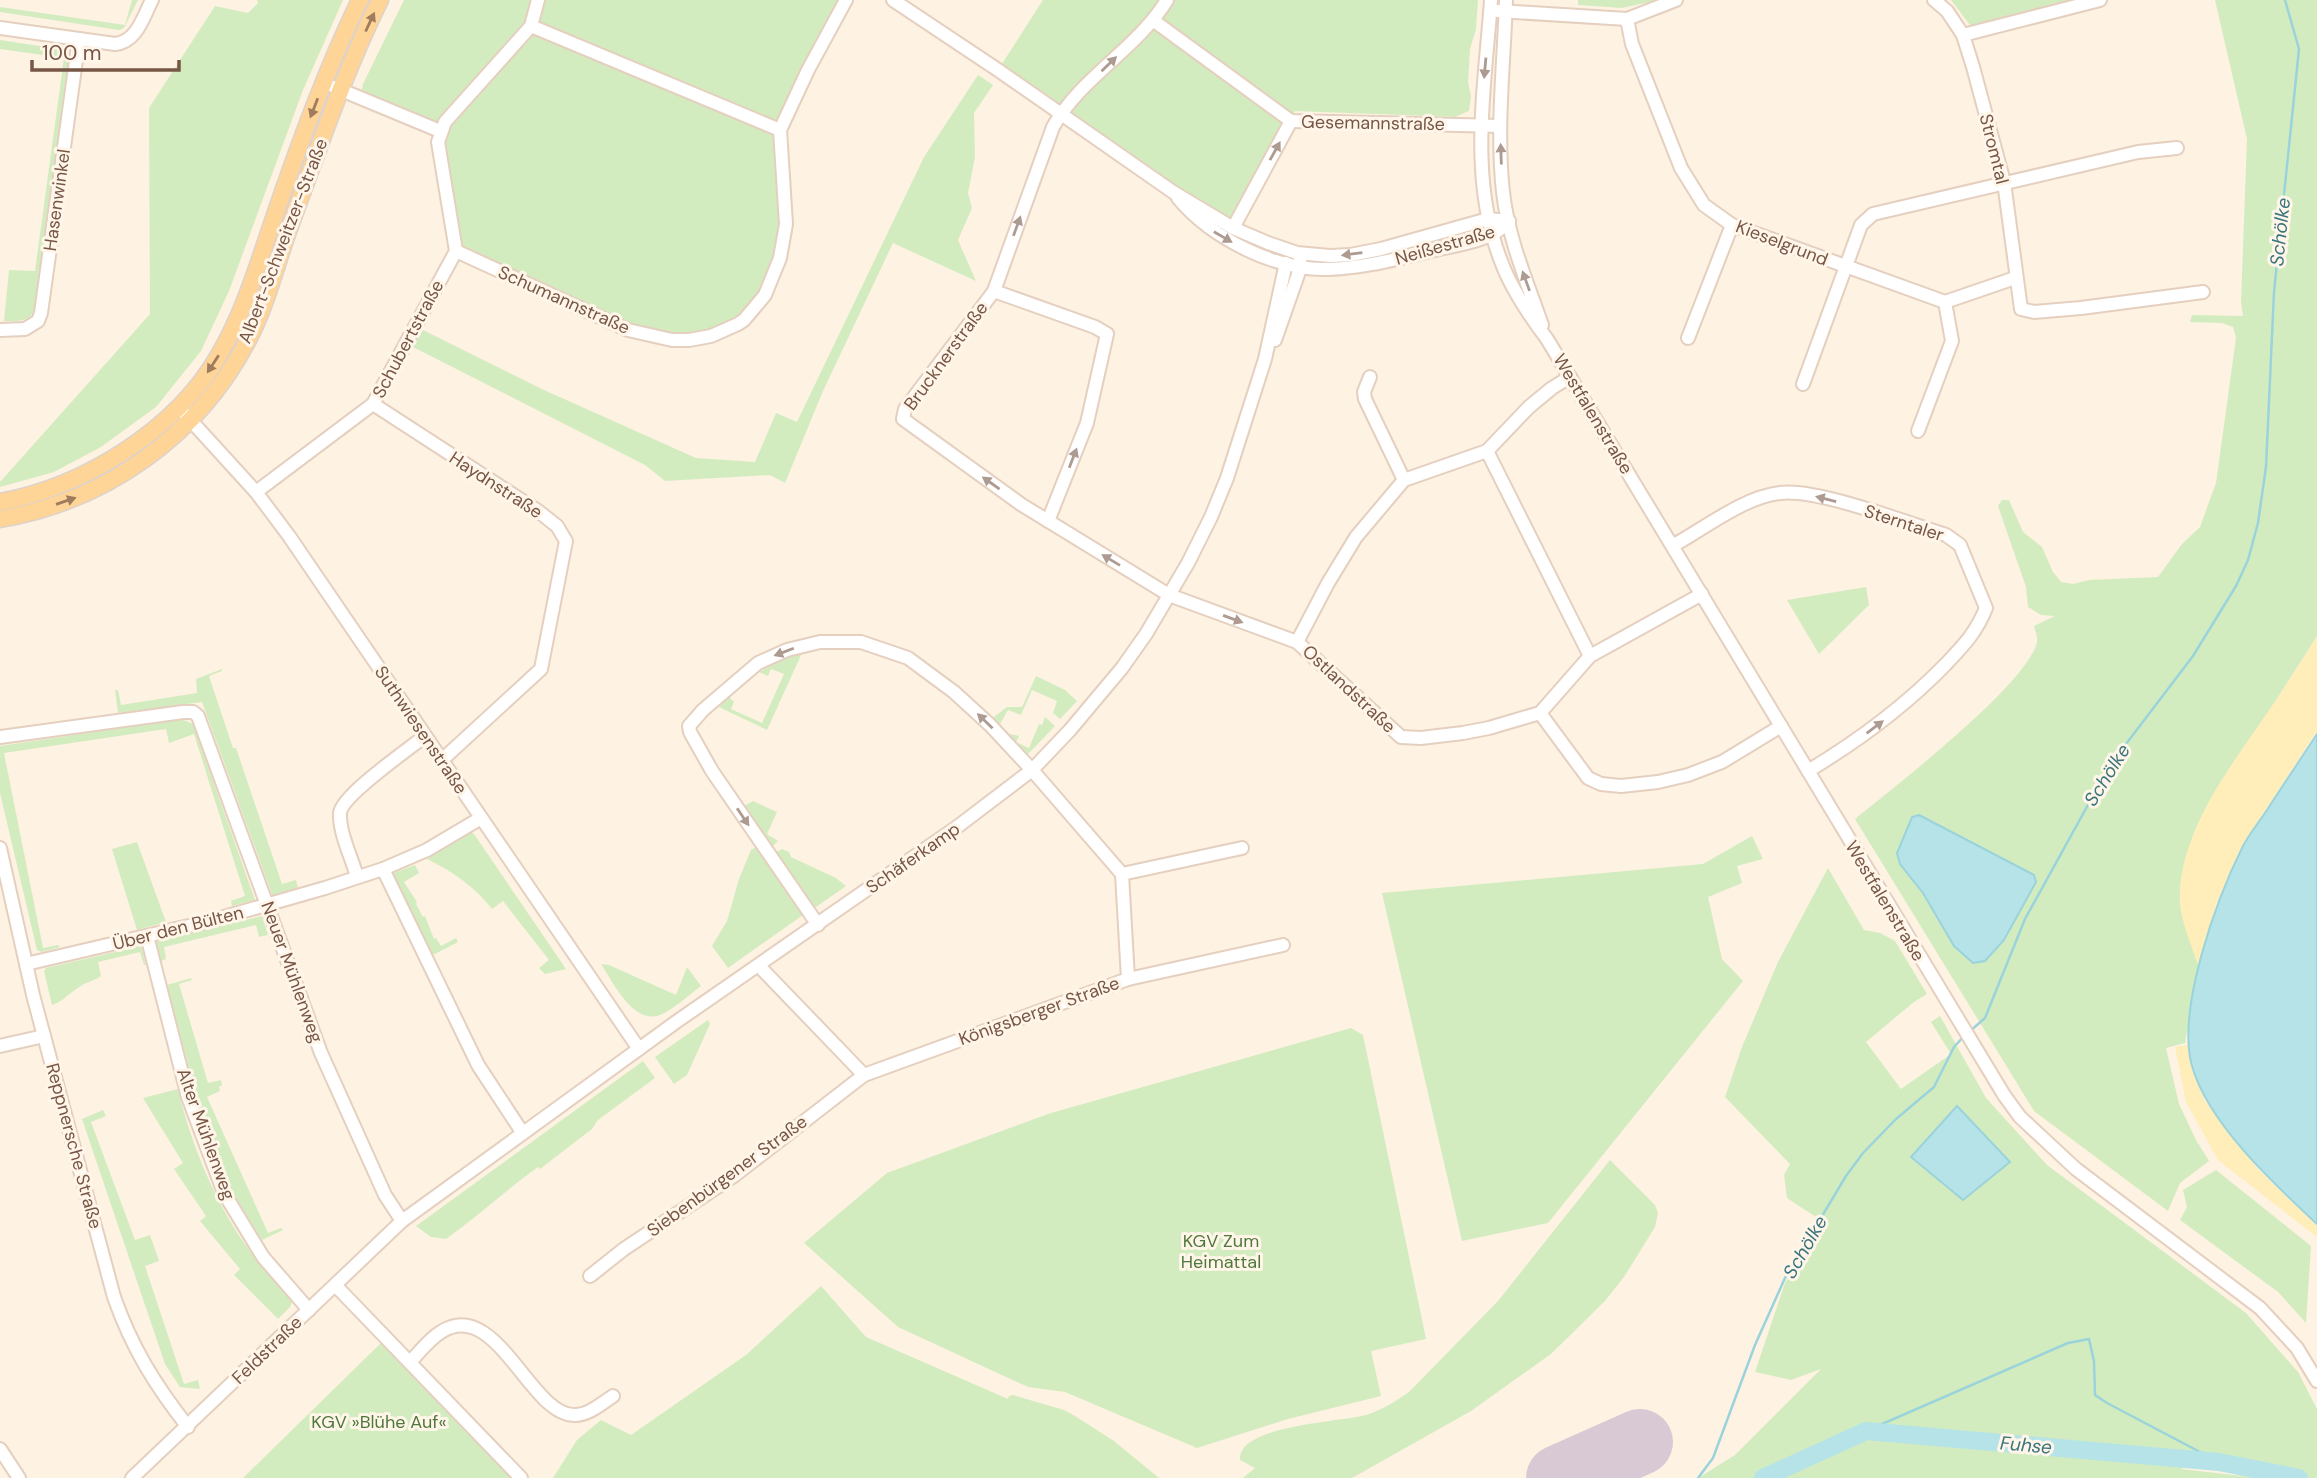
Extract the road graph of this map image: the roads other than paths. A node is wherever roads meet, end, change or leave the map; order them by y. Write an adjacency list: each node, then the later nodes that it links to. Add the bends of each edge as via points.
1 (152, 0): 18 (street, via 130,40 115,44)
2 (360, 0): 19 (main road, Albert-Schweitzer-Straße)
3 (380, 0): 20 (main road, Albert-Schweitzer-Straße, one-way to 3)
4 (538, 0): 15 (street)
5 (846, 0): 25 (street, Schumannstraße)
6 (1167, 0): 14 (street, Brucknerstraße)
7 (1676, 0): 13 (street)
8 (1934, 0): 17 (street, Stromtal)
9 (2100, 0): 17 (street)
10 (895, 1): 21 (street, Neißestraße)
11 (1490, 5): 12 (street); 23 (street, Westfalenstraße, one-way to 23)
12 (1506, 6): 13 (street); 24 (street, Westfalenstraße)
13 (1627, 19): 32 (street, Kieselgrund, via 1632,44 1681,169 1703,205)
14 (1154, 21): 21 (street, Brucknerstraße, one-way to 14); 22 (street, Gesemannstraße)
15 (531, 26): 25 (street); 26 (street)
16 (0, 28): 18 (street)
17 (1963, 36): 28 (street, Stromtal)
18 (79, 39): 44 (street, Hasenwinkel, via 41,313 38,321 25,328)
19 (324, 83): 20 (street); 52 (main road, Albert-Schweitzer-Straße, one-way to 52, via 234,329 202,381)
20 (340, 90): 26 (street); 53 (main road, Albert-Schweitzer-Straße, via 249,338)
21 (1060, 114): 29 (street, Neißestraße); 41 (street, Brucknerstraße, one-way to 21)
22 (1291, 121): 23 (street, Gesemannstraße); 33 (street, one-way to 22)
23 (1481, 125): 24 (street, Gesemannstraße); 30 (street, Westfalenstraße)
24 (1500, 126): 31 (street, Westfalenstraße, one-way to 24)
25 (780, 130): 35 (street, Schumannstraße, via 786,224 780,258 765,295 744,320 717,334 672,340 628,330)
26 (440, 131): 35 (street, via 441,165)
27 (2178, 148): 28 (street, via 2138,152)
28 (2004, 182): 39 (street, via 1873,214 1861,225); 40 (street, Stromtal)
29 (1173, 192): 33 (street, Neißestraße); 37 (street, Neißestraße, one-way to 37, via 1201,223 1225,239)
30 (1488, 219): 31 (street, Neißestraße); 34 (street, Westfalenstraße); 36 (street, Neißestraße, one-way to 36, via 1381,249 1330,256)
31 (1509, 221): 34 (street, Neißestraße); 46 (street, Westfalenstraße, one-way to 31)
32 (1732, 225): 39 (street, Kieselgrund); 45 (street)
33 (1234, 226): 36 (street, Neißestraße)
34 (1493, 235): 38 (street, Neißestraße, via 1363,266); 46 (street, Westfalenstraße, via 1525,310)
35 (456, 251): 51 (street, Schubertstraße)
36 (1297, 253): 37 (street); 38 (street)
37 (1286, 263): 38 (street, Neißestraße); 47 (street, Schäferkamp)
38 (1301, 266): 47 (street, Schäferkamp)
39 (1844, 267): 43 (street, Kieselgrund); 50 (street)
40 (2015, 278): 42 (street, Stromtal, via 2021,309 2034,312); 43 (street)
41 (994, 291): 60 (street, one-way to 41, via 1087,423 1107,334); 60 (street, Brucknerstraße, one-way to 41, via 903,419 905,409)
42 (2203, 292)
43 (1945, 302): 54 (street, via 1952,341)
44 (0, 330)
45 (1688, 338)
46 (1547, 339): 49 (street, Westfalenstraße)
47 (1265, 359): 63 (street, Schäferkamp, via 1227,478)
48 (1370, 377): 56 (street, via 1365,399)
49 (1570, 377): 55 (street, via 1529,407); 61 (street, Westfalenstraße)
50 (1803, 384)
51 (373, 404): 57 (street, Schubertstraße); 70 (street, Haydnstraße, via 538,511 557,526 566,541 541,669)
52 (178, 407): 53 (street); 58 (main road, Albert-Schweitzer-Straße, via 104,464 50,489)
53 (191, 420): 57 (street, Suthwiesenstraße); 59 (main road, Albert-Schweitzer-Straße, one-way to 53, via 40,510 111,481)
54 (1918, 431)
55 (1487, 451): 56 (street); 65 (street)
56 (1404, 480): 64 (street, via 1356,537)
57 (256, 492): 68 (street, Suthwiesenstraße)
58 (0, 502)
59 (0, 519)
60 (1048, 521): 63 (street, Brucknerstraße, one-way to 60)
61 (1674, 545): 62 (street, Westfalenstraße); 72 (street, Sterntaler, one-way to 61, via 1872,730 1916,694 1976,631 1986,608 1960,545 1946,535 1801,493 1779,493 1749,503)
62 (1702, 594): 65 (street); 67 (street, Westfalenstraße)
63 (1169, 596): 64 (street, Ostlandstraße, one-way to 64); 71 (street, Schäferkamp, via 1122,668)
64 (1297, 642): 66 (street, Ostlandstraße, via 1401,737 1489,728)
65 (1590, 656): 66 (street)
66 (1540, 713): 67 (street, via 1588,778 1601,785 1658,782 1688,775 1722,762)
67 (1781, 726): 72 (street, Westfalenstraße)
68 (425, 736): 70 (street, Suthwiesenstraße); 78 (street, via 359,788 340,811)
69 (0, 737): 79 (street, Neuer Mühlenweg, via 193,712)
70 (442, 760): 73 (street, Suthwiesenstraße)
71 (1032, 770): 77 (street); 80 (street, Schäferkamp); 80 (street, one-way to 80, via 954,692 908,658 861,642 820,642 758,663 703,710 690,732)
72 (1808, 771): 96 (street, Westfalenstraße, via 2020,1117 2085,1176 2260,1308 2297,1348)
73 (481, 818): 76 (street, Über den Bülten); 88 (street, Suthwiesenstraße)
74 (0, 848): 83 (street, Reppnersche Straße)
75 (1242, 848): 77 (street)
76 (383, 869): 78 (street, Über den Bülten); 90 (street, via 478,1065)
77 (1122, 874): 85 (street, Königsberger Straße)
78 (358, 877): 79 (street, Über den Bülten)
79 (267, 906): 81 (street, Über den Bülten); 91 (street, Neuer Mühlenweg, via 321,1053 385,1195)
80 (818, 925): 84 (street, Schäferkamp)
81 (147, 936): 83 (street, Über den Bülten); 94 (street, Alter Mühlenweg, via 188,1097 224,1193 263,1256)
82 (1283, 945): 85 (street)
83 (26, 964): 86 (street, Reppnersche Straße)
84 (759, 966): 88 (street, Schäferkamp); 89 (street)
85 (1128, 979): 89 (street, Königsberger Straße)
86 (44, 1036): 87 (street); 98 (street, Reppnersche Straße, via 114,1297 127,1332 158,1388)
87 (0, 1046)
88 (639, 1049): 90 (street, Schäferkamp)
89 (864, 1075): 92 (street, Siebenbürgener Straße, via 735,1175)
90 (522, 1132): 91 (street, Schäferkamp)
91 (402, 1221): 93 (street, Feldstraße)
92 (590, 1276)
93 (335, 1285): 94 (street, Feldstraße); 95 (street)
94 (309, 1310): 98 (street, Feldstraße)
95 (410, 1362): 97 (street, via 441,1332 460,1325 494,1340 557,1411 575,1415 593,1410); 102 (street)
96 (2317, 1381)
97 (613, 1396)
98 (188, 1427): 101 (street, Feldstraße)
99 (0, 1449): 100 (street)
100 (19, 1478)
101 (132, 1478)
102 (521, 1478)

